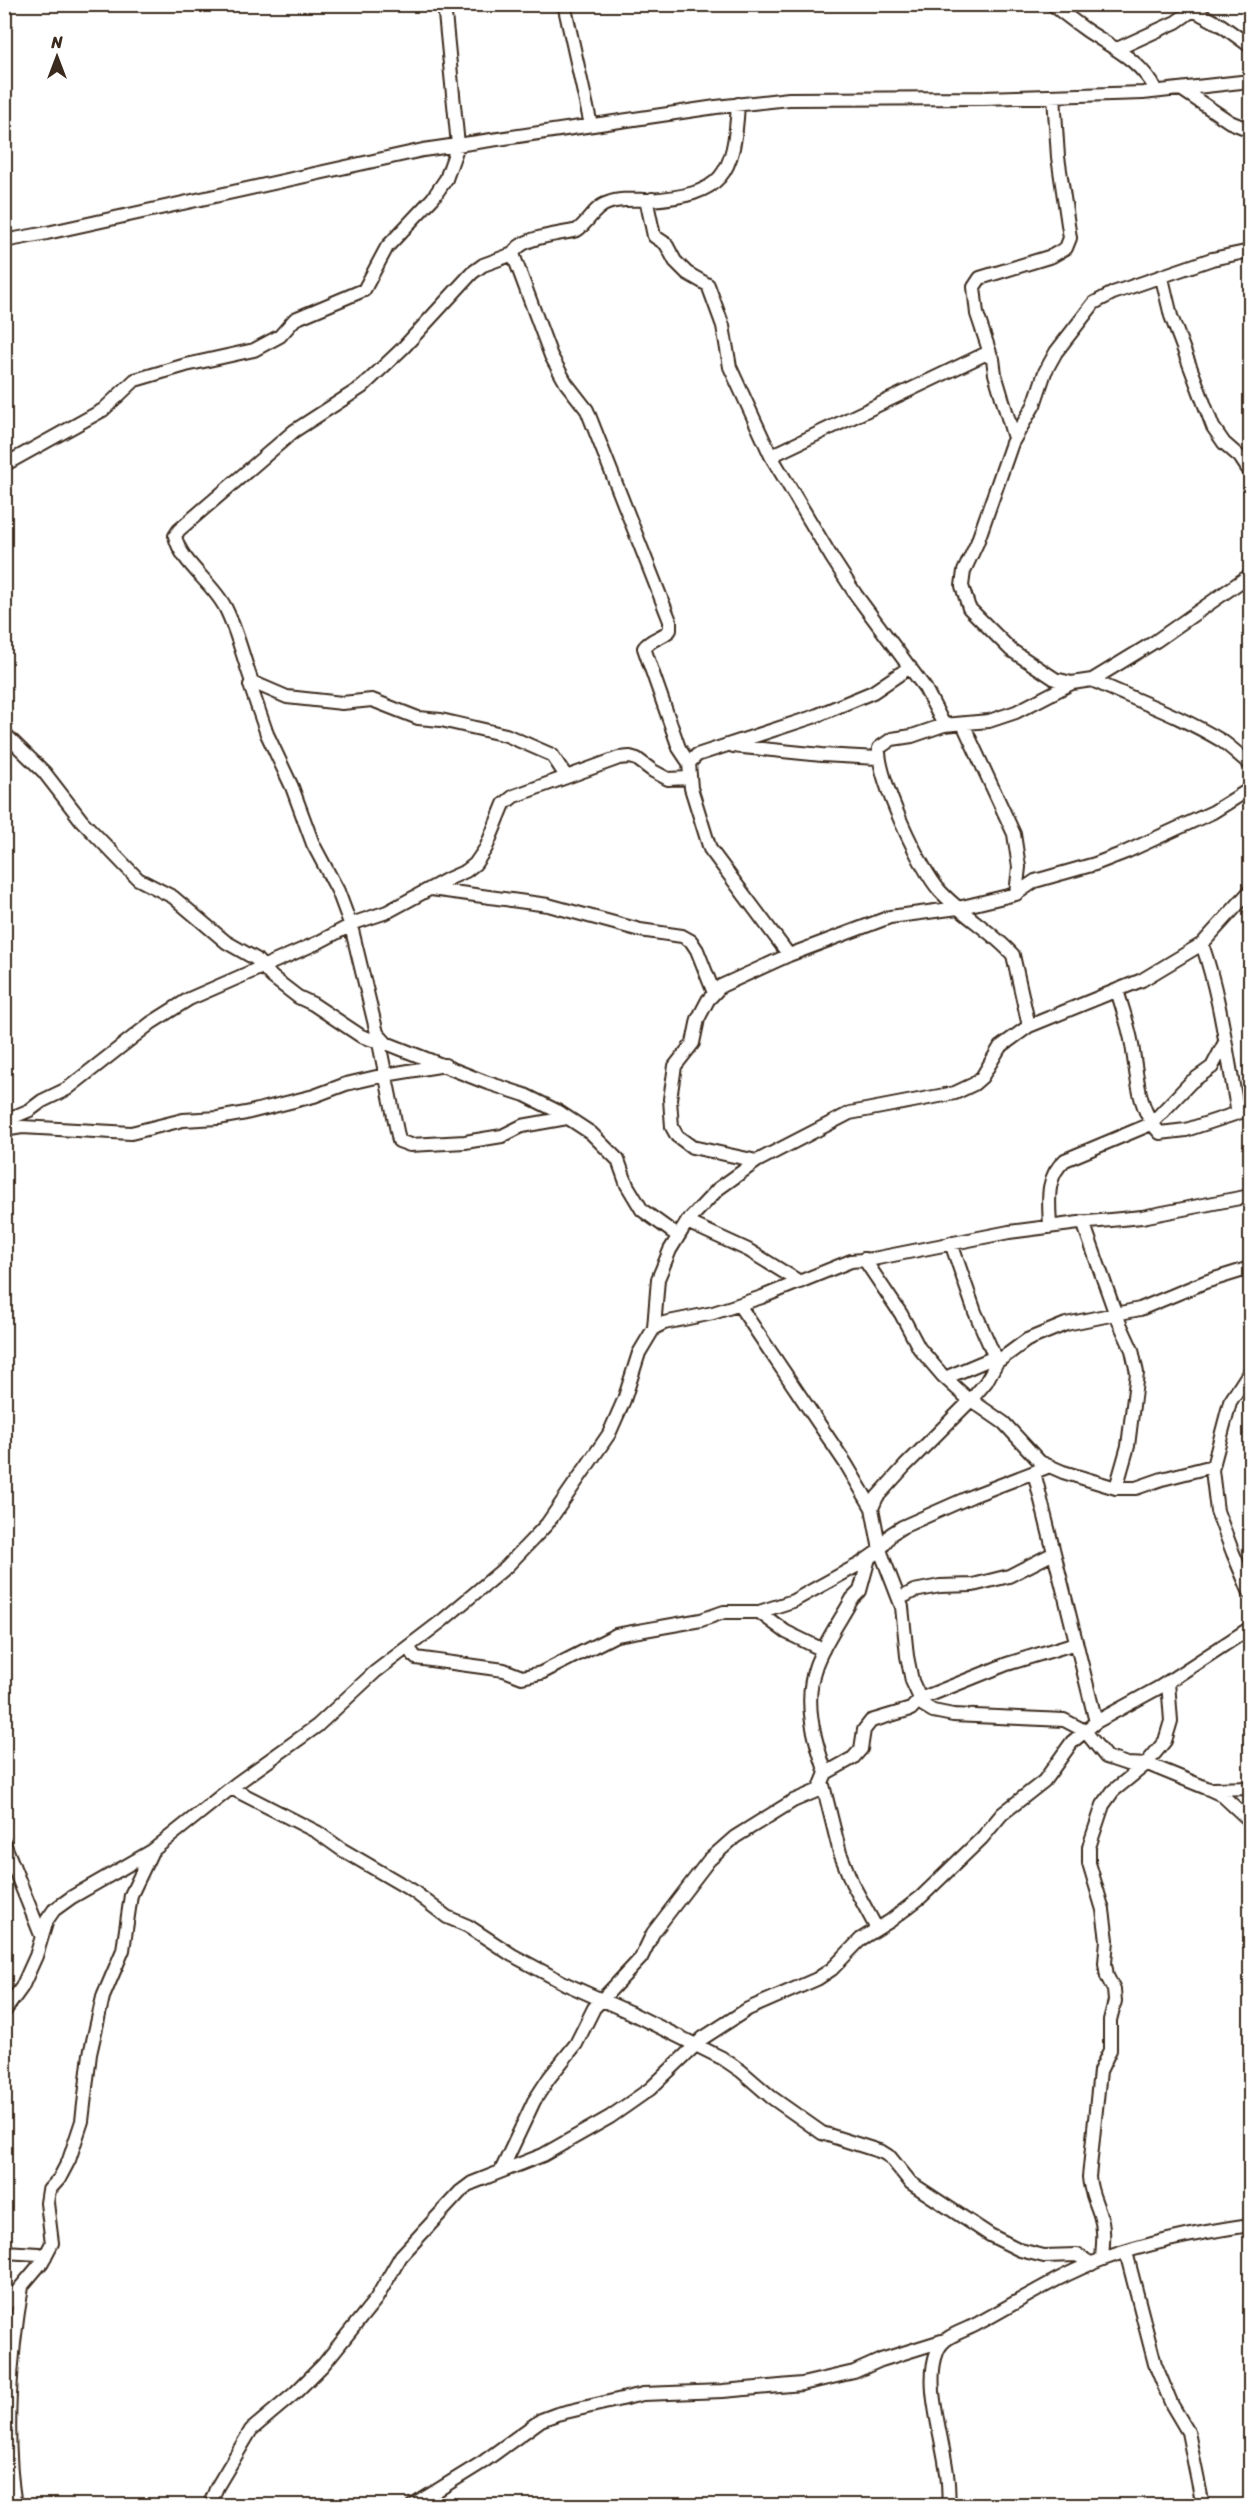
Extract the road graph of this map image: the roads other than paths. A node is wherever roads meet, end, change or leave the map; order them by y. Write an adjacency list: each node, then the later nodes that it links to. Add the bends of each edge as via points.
1 (444, 4): 14 (street)
2 (564, 4): 12 (street)
3 (1052, 4): 6 (street)
4 (1192, 7): 5 (street); 6 (street, via 1176,22)
5 (1251, 46)
6 (1117, 49): 9 (street, via 1148,74)
7 (1251, 81): 8 (street)
8 (1181, 89): 9 (street); 13 (street, via 1230,122)
9 (1157, 91): 10 (street)
10 (1053, 96): 11 (street, via 789,99); 20 (street, via 1070,238 1066,248 1053,256 980,278 974,287 977,314)
11 (738, 104): 12 (street); 15 (street, via 734,138 720,180 701,191)
12 (591, 125): 14 (street)
13 (1251, 130)
14 (458, 145): 16 (street); 23 (street, via 439,188 387,247 360,294 296,319 280,336 254,350 186,364 135,380 103,410)
15 (652, 200): 18 (street, via 608,202 577,230 536,238 514,249); 22 (street, via 647,203 654,236 666,244 687,273 708,285 723,326 730,367)
16 (4, 241)
17 (1251, 251): 19 (street)
18 (513, 254): 28 (street, via 471,273 362,387 294,431 179,530 176,538 181,550 225,608); 35 (street, via 551,356 586,410 670,621 670,630 644,648 679,748)
19 (1162, 278): 21 (street, via 1094,303 1056,352 1034,405); 24 (street, via 1171,316 1213,427)
20 (991, 356): 21 (street); 22 (street, via 985,354)
21 (1014, 438): 29 (street, via 964,571 962,586 969,608 1011,650 1054,679)
22 (771, 456): 26 (street, via 844,577)
23 (4, 465)
24 (1251, 472)
25 (1251, 575): 27 (street, via 1156,642)
26 (910, 667): 31 (street); 33 (street, via 873,692 813,717)
27 (1092, 680): 29 (street); 36 (street, via 1200,728)
28 (252, 682): 37 (street, via 287,697 342,703 372,700 418,718 506,735 552,755); 44 (street, via 267,734)
29 (1072, 683): 30 (street, via 1016,712)
30 (963, 724): 31 (street); 42 (street, via 1014,834 1019,867)
31 (944, 725): 34 (street, via 892,739 879,748)
32 (4, 733): 47 (street, via 44,772 82,821 138,879 173,897 202,924)
33 (725, 745): 34 (street); 35 (street, via 697,755)
34 (878, 758): 43 (street, via 893,805 926,873)
35 (689, 763): 38 (street)
36 (1251, 764)
37 (566, 776): 38 (street, via 630,757 668,778); 40 (street, via 514,796 504,804 475,864)
38 (689, 778): 46 (street, via 710,849)
39 (1251, 789): 42 (street, via 1213,812 1126,852 1035,881)
40 (431, 889): 44 (street); 49 (street, via 548,905 640,930 682,936 697,950)
41 (1251, 891): 45 (street)
42 (1016, 894): 43 (street)
43 (958, 908): 46 (street, via 890,917); 50 (street, via 1013,954)
44 (351, 926): 47 (street); 51 (street)
45 (1202, 945): 48 (street); 52 (street, via 1215,982)
46 (789, 955): 49 (street, via 721,986)
47 (261, 966): 51 (street, via 298,997 361,1036); 57 (street, via 189,999 151,1023 68,1089)
48 (1117, 990): 50 (street); 58 (street)
49 (714, 993): 60 (street, via 699,1019 693,1043 675,1066 670,1099 672,1127 692,1147)
50 (1029, 1026): 60 (street, via 1000,1047 974,1084 955,1093 850,1113)
51 (378, 1038): 53 (street); 54 (street)
52 (1224, 1044): 55 (street); 58 (street, via 1212,1067 1191,1082)
53 (445, 1065): 54 (street); 56 (street, via 525,1095)
54 (385, 1074): 56 (street, via 399,1141 410,1145 502,1136 522,1126); 59 (street, via 246,1113 183,1120 144,1132 22,1127)
55 (1244, 1111): 58 (street, via 1186,1130 1160,1133)
56 (567, 1118): 65 (street, via 591,1133 618,1160 642,1210)
57 (4, 1121)
58 (1151, 1125): 64 (street, via 1065,1160 1056,1168 1048,1192)
59 (4, 1130)
60 (757, 1161): 62 (street, via 718,1189)
61 (1251, 1196): 63 (street, via 1174,1212)
62 (687, 1222): 65 (street); 69 (street, via 748,1250)
63 (1083, 1222): 64 (street); 71 (street)
64 (1050, 1226): 66 (street)
65 (678, 1236): 72 (street, via 658,1279)
66 (951, 1243): 67 (street); 73 (street)
67 (864, 1259): 69 (street, via 851,1260); 75 (street, via 919,1348)
68 (1251, 1268): 71 (street, via 1205,1282 1140,1310)
69 (800, 1282): 70 (street)
70 (738, 1305): 72 (street); 81 (street)
71 (1116, 1315): 73 (street, via 1047,1330); 80 (street, via 1132,1350 1137,1374 1128,1446)
72 (654, 1328): 90 (street, via 639,1353 609,1434 547,1524 507,1566)
73 (996, 1360): 75 (street); 76 (street, via 986,1382)
74 (1251, 1371): 78 (street, via 1230,1402)
75 (945, 1378): 76 (street)
76 (971, 1400): 77 (street, via 1004,1423 1040,1462); 81 (street, via 905,1466)
77 (1050, 1466): 79 (street); 80 (street)
78 (1213, 1466): 80 (street, via 1136,1488); 85 (street, via 1217,1510)
79 (1034, 1472): 82 (street, via 902,1527 891,1534); 83 (street)
80 (1116, 1488)
81 (872, 1508): 82 (street)
82 (880, 1550): 84 (street); 86 (street)
83 (1053, 1553): 86 (street, via 1009,1576 974,1585 914,1591); 89 (street)
84 (869, 1558): 87 (street, via 793,1601); 91 (street, via 860,1591)
85 (1251, 1593)
86 (899, 1599): 93 (street, via 912,1681)
87 (759, 1612): 90 (street, via 724,1612 701,1620 616,1635 541,1673 522,1677 504,1670 416,1658); 91 (street, via 786,1632)
88 (1251, 1628): 92 (street)
89 (1076, 1643): 93 (street, via 1007,1664); 94 (street)
90 (408, 1647): 98 (street, via 317,1726)
91 (823, 1650): 97 (street, via 816,1666 810,1713)
92 (1168, 1682): 94 (street); 96 (street, via 1171,1721 1165,1741)
93 (920, 1699): 95 (street, via 933,1711 953,1715 1064,1720); 97 (street, via 911,1708 871,1721 864,1730 861,1749)
94 (1096, 1722): 95 (street)
95 (1085, 1731): 96 (street, via 1106,1757); 106 (street, via 1072,1742 1044,1781 1002,1814 921,1897)
96 (1145, 1765): 100 (street); 116 (street, via 1113,1791 1102,1806 1089,1847 1089,1863 1105,1929 1107,1976 1114,1990 1110,2050 1100,2071 1089,2177 1102,2225)
97 (825, 1779): 106 (street, via 840,1853); 108 (street, via 819,1790 794,1801 723,1846 676,1900 641,1958)
98 (231, 1788): 103 (street); 108 (street, via 317,1832 512,1955)
99 (1251, 1788): 100 (street)
100 (1209, 1789): 101 (street)
101 (1251, 1821)
102 (4, 1843): 107 (street)
103 (152, 1851): 104 (street); 105 (street)
104 (119, 1871): 105 (street); 107 (street, via 54,1910)
105 (131, 1895): 115 (street, via 123,1950 103,1996 90,2054 82,2121 69,2160 49,2190 52,2243)
106 (877, 1929): 110 (street, via 817,1979 748,2009)
107 (41, 1935): 109 (street, via 22,1987)
108 (601, 1999): 110 (street); 111 (street, via 576,2044 534,2101)
109 (4, 2012)
110 (696, 2046): 111 (street, via 630,2105 543,2155); 116 (street, via 722,2058 822,2133 890,2157 911,2183 990,2235 1020,2250 1044,2256 1079,2256)
111 (501, 2171): 121 (street, via 460,2192 401,2256 376,2299 323,2365 251,2430)
112 (1251, 2225): 114 (street)
113 (4, 2252): 115 (street)
114 (1126, 2252): 116 (street); 124 (street, via 1155,2364 1188,2432)
115 (45, 2257): 117 (street)
116 (1097, 2262): 119 (street)
117 (22, 2288): 118 (street); 120 (street, via 13,2350 10,2414 9,2469)
118 (4, 2307)
119 (945, 2340): 122 (street, via 854,2372 802,2384 643,2394 557,2414 541,2420 483,2462); 123 (street, via 938,2350 933,2378 949,2481)
120 (15, 2505)
121 (208, 2505)
122 (412, 2505)
123 (948, 2505)
124 (1203, 2505)

